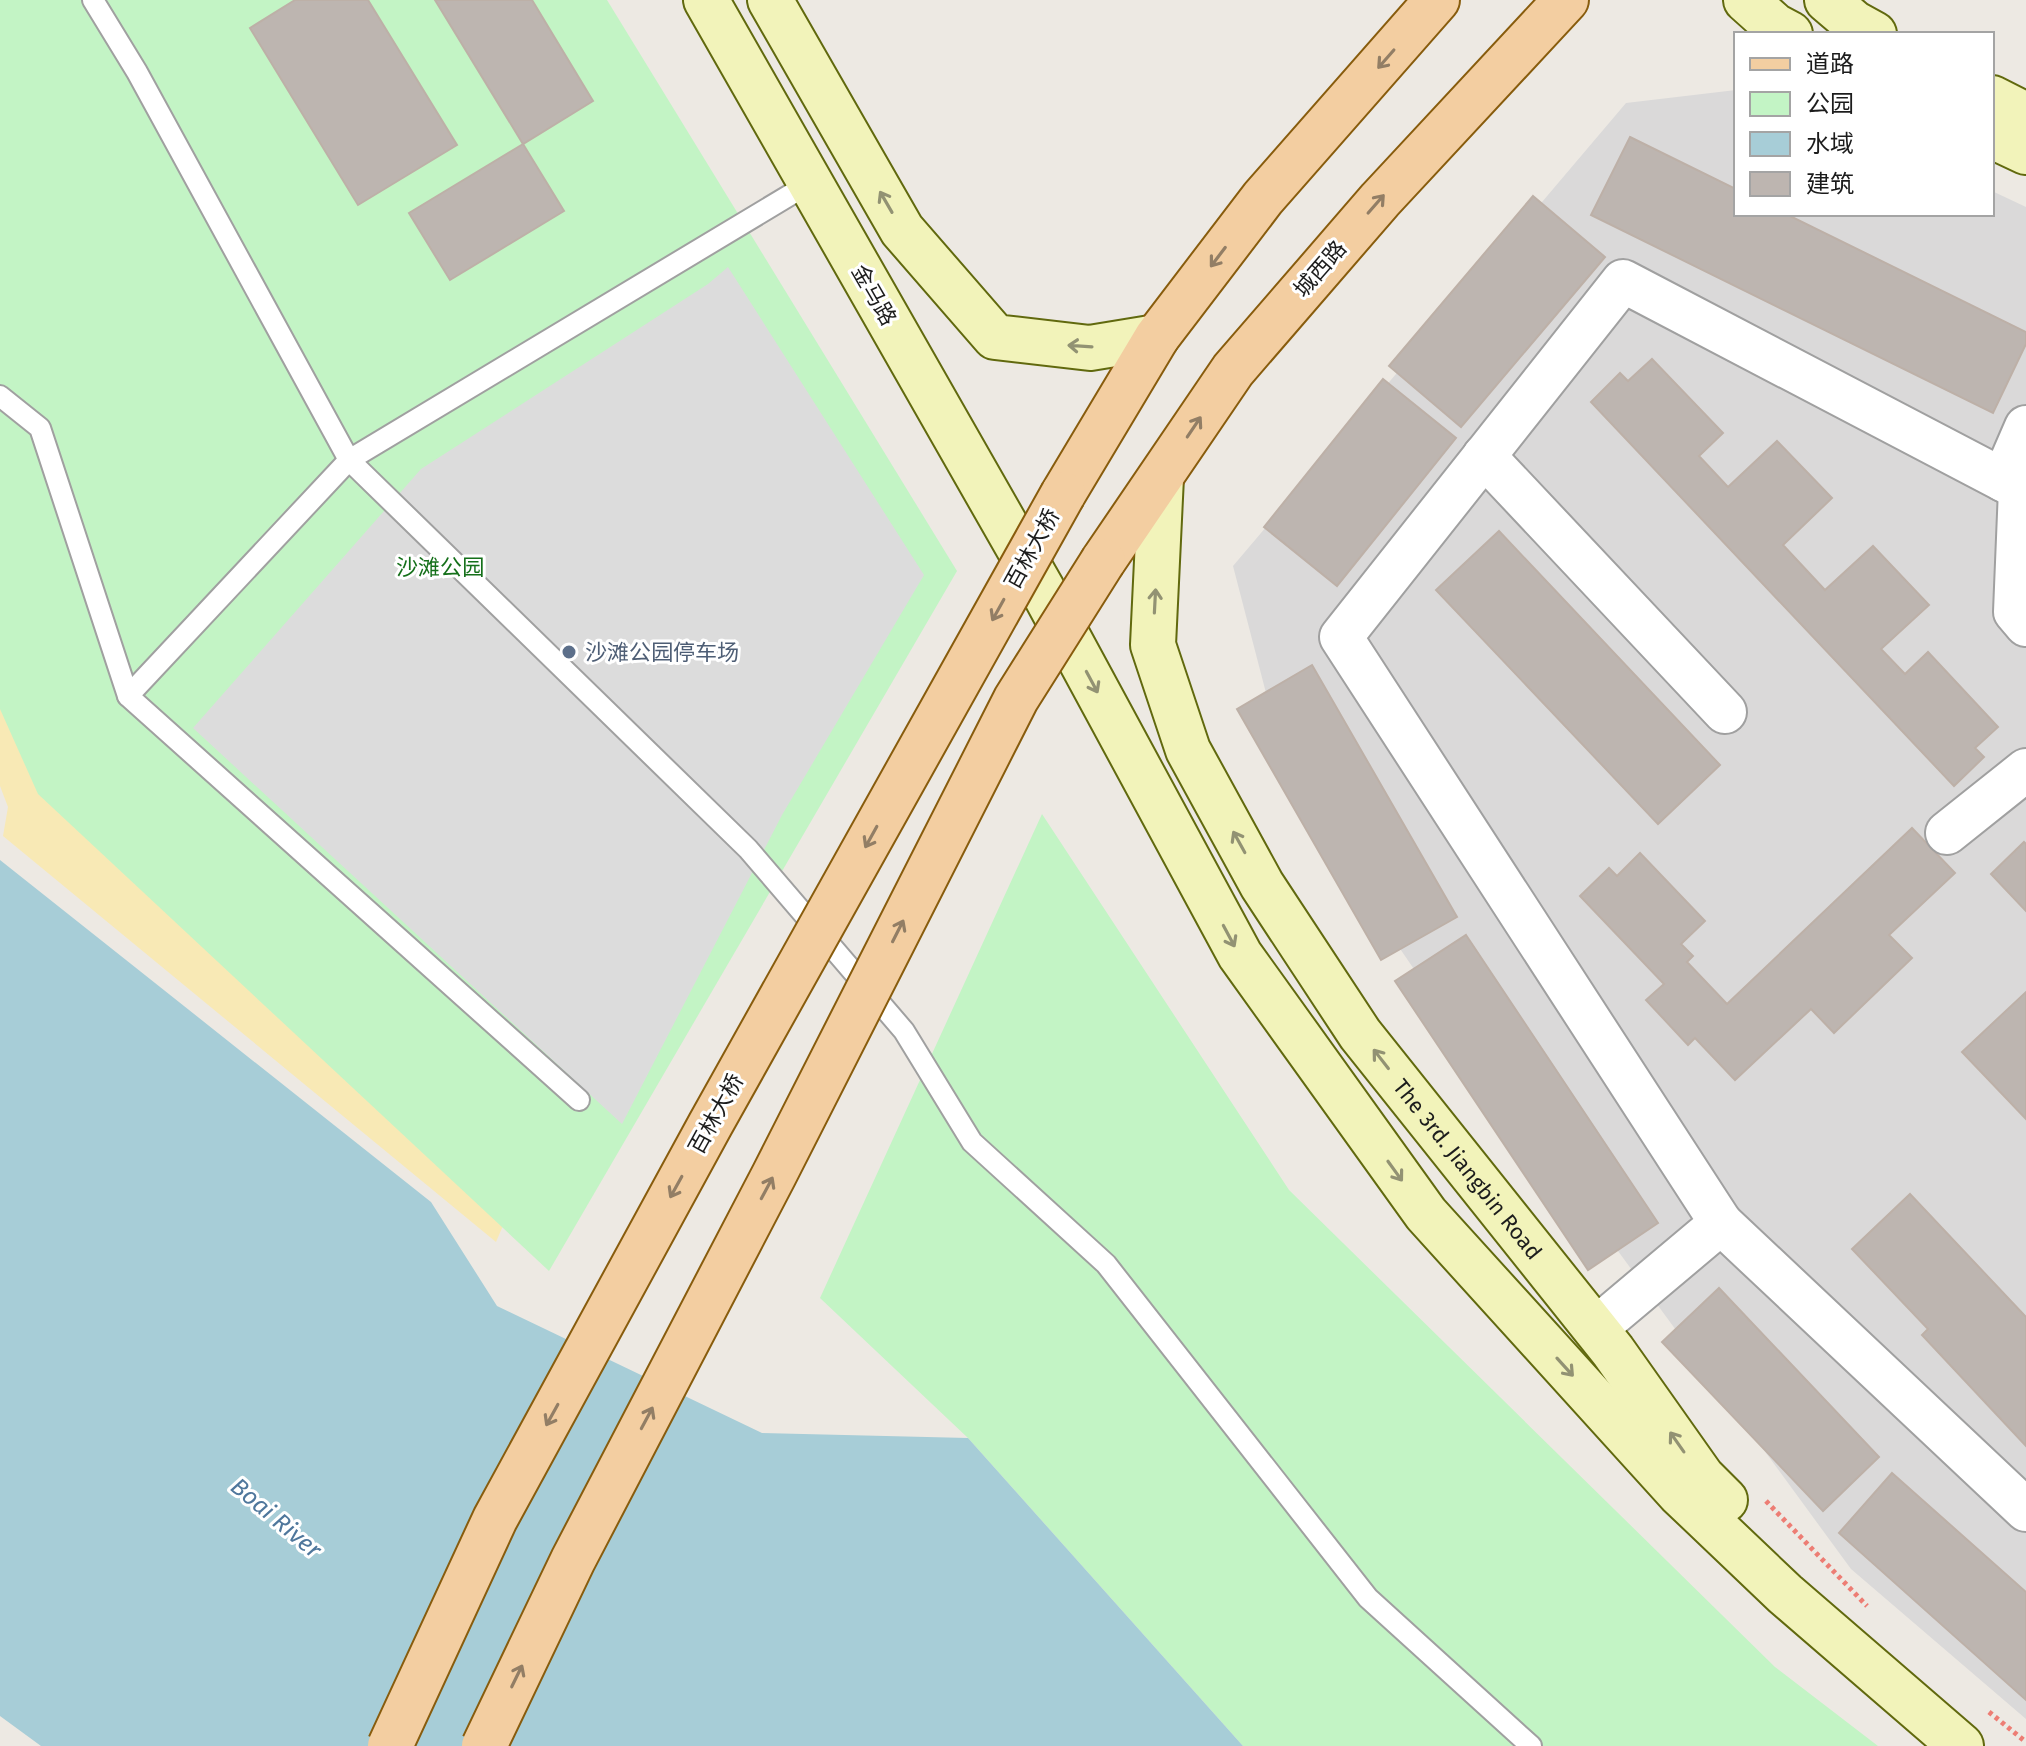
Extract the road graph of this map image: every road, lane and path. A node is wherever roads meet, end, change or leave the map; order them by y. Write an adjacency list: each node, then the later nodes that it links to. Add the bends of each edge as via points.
1 (93, 0): 19 (lane)
2 (706, 0): 14 (main road, 金马路)
3 (770, 0): 15 (main road, one-way to 3, via 1090,348 995,337 902,230)
4 (1437, 0): 15 (main road, 百林大桥, one-way to 15, via 1263,198)
5 (1566, 0): 20 (main road, 城西路, one-way to 5, via 1233,370 1380,200)
6 (1746, 0): 8 (main road)
7 (1827, 0): 9 (main road)
8 (1786, 32)
9 (1870, 32)
10 (1994, 99): 11 (main road)
11 (2026, 115)
12 (1994, 137): 13 (main road)
13 (2026, 152)
14 (810, 183): 19 (lane); 38 (main road, 金马路, one-way to 38, via 1042,589 1240,955 1426,1214 1679,1493 1785,1594)
15 (1157, 337): 35 (main road, 百林大桥, one-way to 35, bridge, via 1063,494 717,1111 495,1519)
16 (0, 396): 23 (lane, via 40,428)
17 (2026, 427): 21 (street)
18 (1484, 456): 21 (street, via 1623,281); 24 (street); 28 (street, via 1341,637)
19 (349, 460): 23 (lane); 37 (lane, via 748,849 904,1031 972,1142 1106,1264 1368,1598)
20 (1161, 477): 29 (main road, The 3rd. Jiangbin Road, one-way to 20, via 1360,1034 1262,885 1188,750 1153,645); 36 (main road, 城西路, one-way to 20, bridge, via 580,1546 1016,699)
21 (2017, 487): 22 (street, via 2015,612)
22 (2026, 625)
23 (128, 696): 27 (lane)
24 (1725, 712)
25 (2026, 770): 26 (street)
26 (1947, 833)
27 (579, 1100)
28 (1721, 1223): 29 (street); 31 (street)
29 (1595, 1329): 39 (main road, The 3rd. Jiangbin Road, one-way to 29, via 1805,1578 1702,1477)
30 (1758, 1493): 32 (path)
31 (2026, 1510)
32 (1877, 1617)
33 (1980, 1704): 34 (path)
34 (2026, 1742)
35 (390, 1746)
36 (484, 1746)
37 (1531, 1746)
38 (1961, 1746)
39 (1996, 1746)

